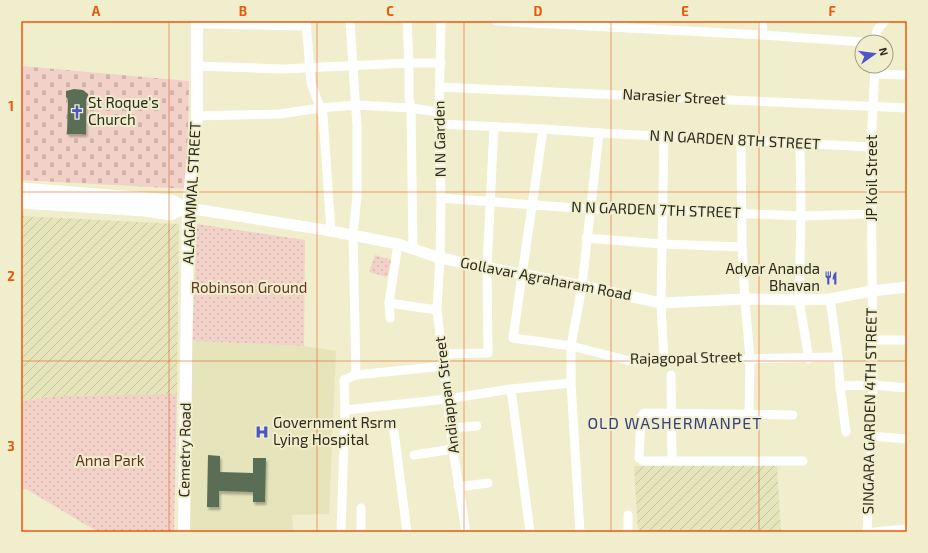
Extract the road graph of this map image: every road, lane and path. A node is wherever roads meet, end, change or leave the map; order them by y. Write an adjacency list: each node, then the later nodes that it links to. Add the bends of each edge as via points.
1 (350, 21): 16 (street)
2 (407, 21): 13 (street)
3 (441, 21): 14 (street, N N Garden)
4 (496, 21): 11 (street)
5 (762, 21): 11 (street)
6 (885, 21): 10 (street)
7 (197, 23): 8 (street); 15 (main road)
8 (242, 23): 9 (street)
9 (307, 24): 17 (street)
10 (876, 34)
11 (763, 35): 12 (street)
12 (854, 41)
13 (409, 63): 14 (street); 16 (street); 25 (street)
14 (441, 63): 21 (street, N N Garden)
15 (196, 66): 17 (street); 28 (main road, ALAGAMMAL STREET)
16 (352, 66): 17 (street); 22 (street)
17 (310, 68): 24 (street, via 311,83)
18 (894, 73): 20 (street)
19 (875, 74): 23 (street, JP Koil Street)
20 (907, 75)
21 (440, 87): 23 (street, Narasier Street); 27 (street, N N Garden)
22 (356, 106): 24 (street); 25 (street); 50 (street, via 357,196)
23 (874, 106): 26 (street, Narasier Street); 36 (street, JP Koil Street)
24 (320, 108): 28 (street, via 280,114); 49 (street, via 323,115)
25 (411, 108): 27 (street); 55 (street)
26 (907, 108)
27 (440, 112): 29 (street, N N Garden)
28 (197, 116): 43 (main road, ALAGAMMAL STREET)
29 (440, 124): 30 (street, N N GARDEN 8TH STREET); 39 (street, N N Garden)
30 (494, 126): 31 (street, N N GARDEN 8TH STREET); 40 (street)
31 (543, 129): 32 (street, N N GARDEN 8TH STREET); 42 (street)
32 (599, 133): 33 (street, N N GARDEN 8TH STREET); 44 (street)
33 (664, 136): 34 (street, N N GARDEN 8TH STREET); 45 (street)
34 (741, 142): 35 (street, N N GARDEN 8TH STREET); 46 (street)
35 (800, 144): 36 (street, N N GARDEN 8TH STREET); 48 (street)
36 (871, 147): 47 (street, JP Koil Street)
37 (21, 187): 43 (street, via 172,199)
38 (21, 194): 43 (street, Gollavar Agraharam Road)
39 (441, 198): 40 (street, N N GARDEN 7TH STREET); 56 (street, N N Garden)
40 (491, 200): 42 (street, N N GARDEN 7TH STREET); 57 (street)
41 (21, 204): 43 (street, via 171,216)
42 (531, 205): 44 (street, N N GARDEN 7TH STREET); 58 (street)
43 (188, 208): 49 (street, Gollavar Agraharam Road); 78 (main road, ALAGAMMAL STREET)
44 (590, 209): 45 (street, N N GARDEN 7TH STREET); 51 (street)
45 (662, 210): 46 (street, N N GARDEN 7TH STREET); 53 (street)
46 (742, 212): 48 (street, N N GARDEN 7TH STREET); 54 (street)
47 (872, 214): 48 (street, N N GARDEN 7TH STREET); 61 (street, JP Koil Street)
48 (801, 216): 64 (street)
49 (331, 231): 50 (street, Gollavar Agraharam Road)
50 (353, 235): 52 (street, Gollavar Agraharam Road); 79 (street)
51 (586, 238): 53 (street); 59 (street)
52 (398, 244): 55 (street, Gollavar Agraharam Road); 65 (street)
53 (662, 244): 54 (street); 66 (street)
54 (742, 247): 63 (street)
55 (413, 248): 56 (street, Gollavar Agraharam Road)
56 (440, 258): 57 (street, Gollavar Agraharam Road); 67 (street, Andiappan Street)
57 (487, 267): 58 (street, Gollavar Agraharam Road); 72 (street, via 488,353)
58 (522, 274): 59 (street, Gollavar Agraharam Road); 71 (street, Rajagopal Street, via 513,338)
59 (582, 286): 66 (street, Gollavar Agraharam Road); 71 (street)
60 (907, 287): 61 (street, Gollavar Agraharam Road)
61 (872, 291): 62 (street, Gollavar Agraharam Road); 69 (street, SINGARA GARDEN 4TH STREET)
62 (830, 298): 64 (street, Gollavar Agraharam Road); 73 (street)
63 (745, 299): 64 (street, Gollavar Agraharam Road); 66 (street, Gollavar Agraharam Road); 74 (street)
64 (799, 300): 75 (street)
65 (389, 303): 67 (street); 68 (street)
66 (661, 303): 76 (street)
67 (437, 310): 72 (street, Andiappan Street)
68 (390, 318)
69 (873, 340): 70 (street); 82 (street, SINGARA GARDEN 4TH STREET)
70 (907, 340)
71 (571, 346): 76 (street, Rajagopal Street, via 630,361); 81 (street)
72 (442, 354): 77 (street, Andiappan Street)
73 (838, 357): 75 (street, Rajagopal Street); 83 (street)
74 (750, 358): 75 (street, Rajagopal Street); 76 (street, Rajagopal Street); 89 (street)
75 (809, 359)
76 (664, 360)
77 (444, 366): 79 (street); 86 (street, Andiappan Street)
78 (186, 369): 107 (main road, Cemetry Road)
79 (356, 375): 87 (street, via 344,380)
80 (672, 375): 88 (street)
81 (571, 383): 85 (street); 113 (street)
82 (873, 385): 83 (street); 84 (street); 95 (street, SINGARA GARDEN 4TH STREET)
83 (840, 386): 94 (street)
84 (907, 388)
85 (511, 389): 86 (street); 112 (street)
86 (447, 399): 87 (street); 92 (street, Andiappan Street)
87 (344, 410): 108 (street)
88 (672, 414): 89 (street); 99 (street); 99 (street, via 642,415 639,458 643,461)
89 (749, 414): 90 (street)
90 (793, 415)
91 (477, 426): 92 (street)
92 (452, 428): 97 (street, Andiappan Street)
93 (394, 431): 110 (street)
94 (846, 432)
95 (870, 436): 96 (street); 115 (street, SINGARA GARDEN 4TH STREET)
96 (907, 439)
97 (453, 449): 98 (street); 102 (street, Andiappan Street)
98 (414, 455)
99 (672, 460): 100 (street)
100 (803, 461)
101 (488, 483): 102 (street)
102 (458, 487): 111 (street, Andiappan Street)
103 (361, 508): 109 (street)
104 (628, 515): 114 (street)
105 (907, 529): 106 (street)
106 (896, 531): 116 (street)
107 (184, 532)
108 (341, 532)
109 (361, 532)
110 (407, 532)
111 (466, 532)
112 (530, 532)
113 (580, 532)
114 (628, 532)
115 (867, 532)
116 (874, 532)

